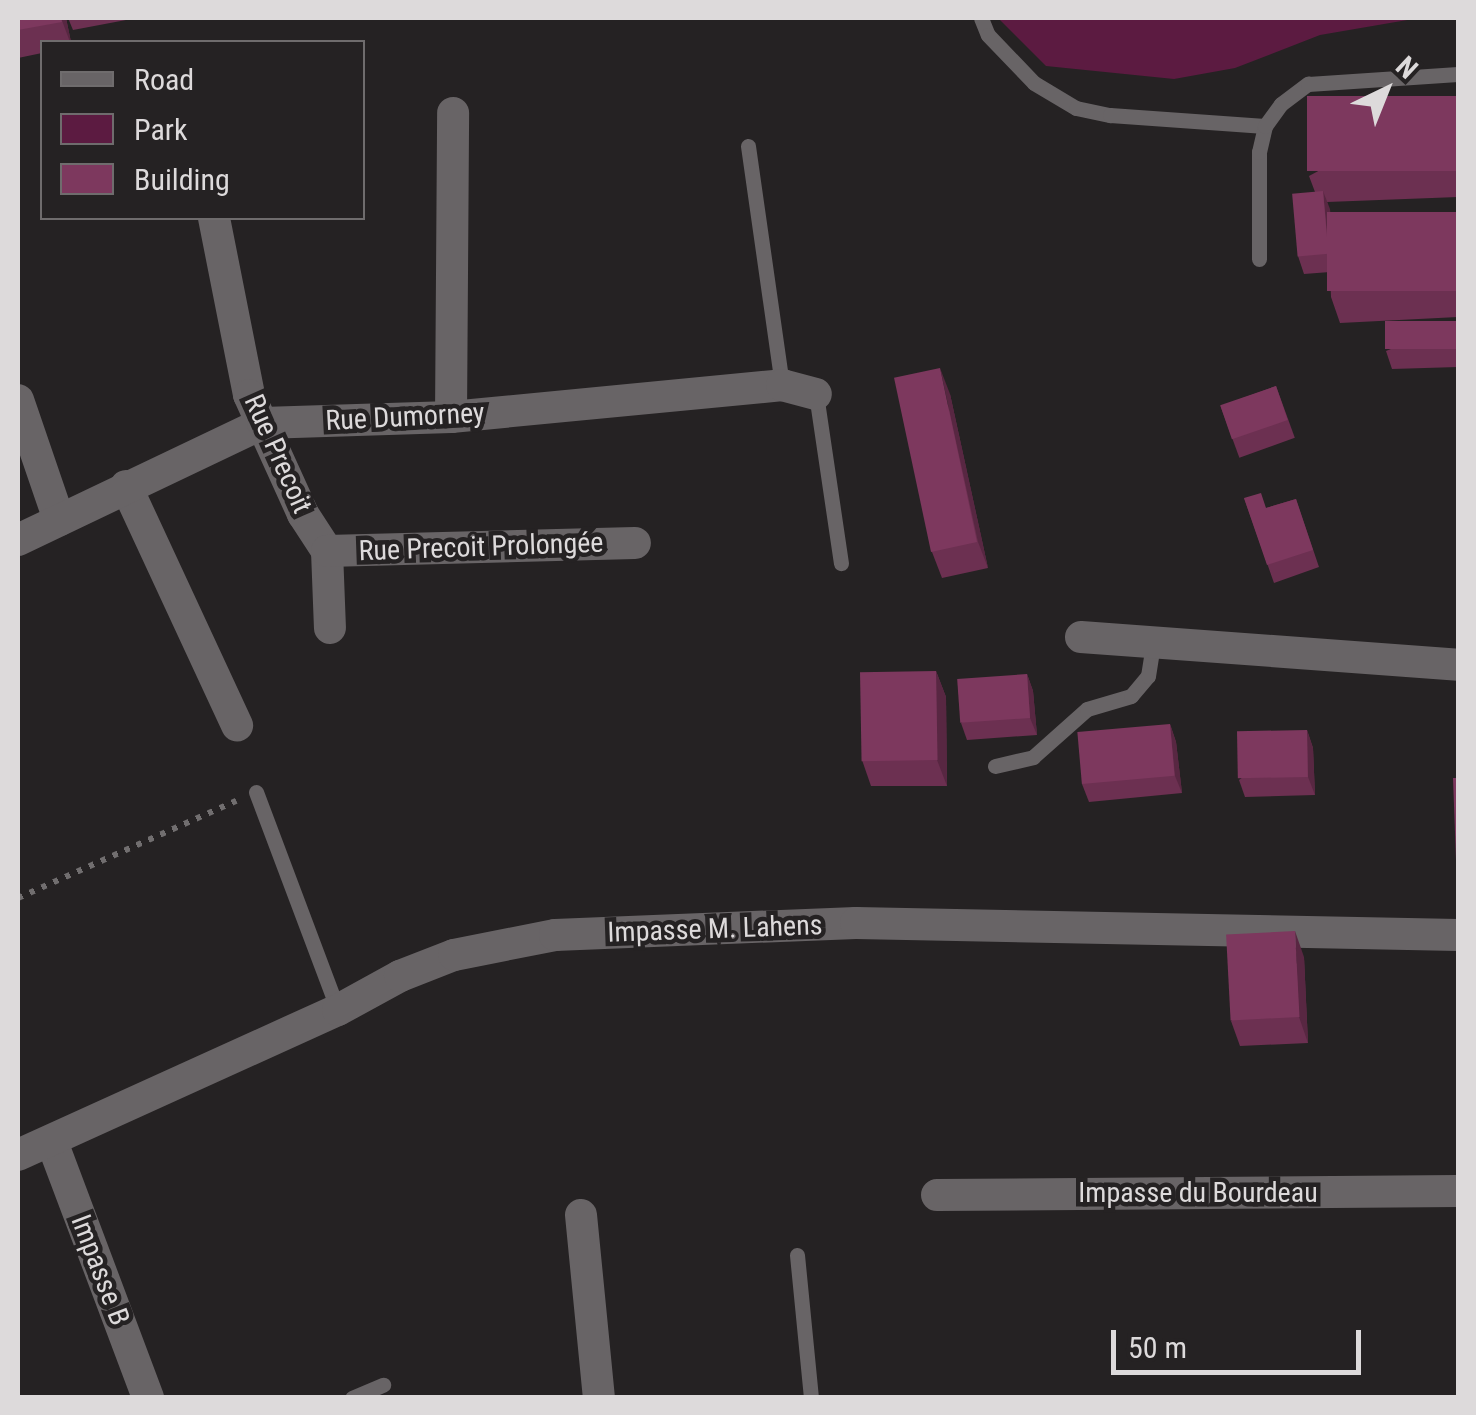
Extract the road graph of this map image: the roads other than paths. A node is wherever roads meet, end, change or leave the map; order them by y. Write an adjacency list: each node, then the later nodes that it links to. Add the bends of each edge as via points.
1 (981, 18): 4 (lane, via 1034,83 1076,108)
2 (1458, 74): 4 (lane, via 1308,84)
3 (453, 113): 11 (street)
4 (1265, 126): 7 (lane)
5 (748, 146): 8 (lane)
6 (214, 220): 12 (street, Rue Precoit, via 250,395)
7 (1259, 258)
8 (782, 386): 9 (street, Rue Dumorney); 11 (street, Rue Dumorney)
9 (816, 394): 18 (lane)
10 (18, 400): 14 (street)
11 (451, 418): 12 (street, Rue Dumorney)
12 (263, 423): 13 (street, Rue Dumorney); 17 (street, Rue Precoit)
13 (126, 486): 14 (street, Rue Dumorney); 23 (street)
14 (59, 520): 15 (street, Rue Dumorney)
15 (18, 540)
16 (635, 543): 17 (street, Rue Precoit Prolongée)
17 (327, 551): 19 (street, Rue Precoit)
18 (841, 563)
19 (330, 628)
20 (1081, 637): 21 (street)
21 (1153, 644): 22 (street); 24 (lane, via 1141,688 1087,710 1033,757)
22 (1458, 665)
23 (237, 725)
24 (995, 766)
25 (256, 792): 27 (lane)
26 (1458, 936): 27 (street, Impasse M. Lahens, via 856,923 555,936 454,955)
27 (338, 1010): 28 (street, Impasse M. Lahens)
28 (52, 1142): 29 (street, Impasse M. Lahens); 35 (street, Impasse B)
29 (18, 1155)
30 (1458, 1191): 31 (street, Impasse du Bourdeau)
31 (937, 1195)
32 (581, 1215): 37 (street)
33 (797, 1256): 38 (lane)
34 (383, 1385): 36 (lane)
35 (148, 1398)
36 (352, 1398)
37 (599, 1398)
38 (811, 1398)

